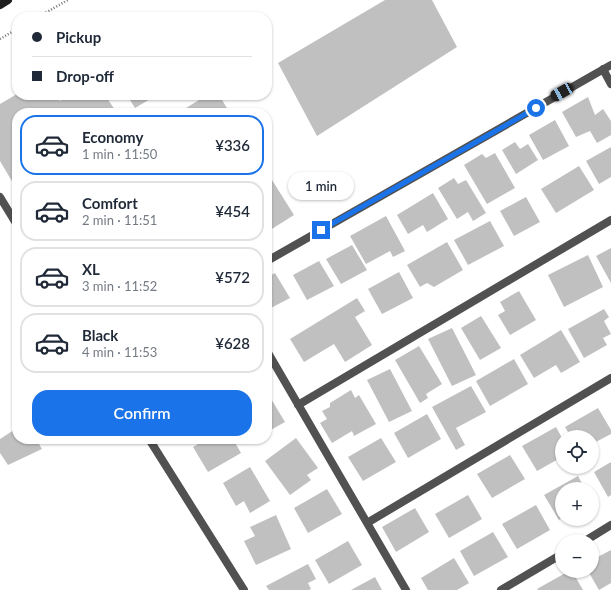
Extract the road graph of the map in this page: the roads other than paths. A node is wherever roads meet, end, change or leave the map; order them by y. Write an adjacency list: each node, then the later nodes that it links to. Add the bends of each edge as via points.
1 (8, 0): 2 (main road)
2 (0, 5)
3 (611, 64): 4 (street)
4 (603, 69): 5 (street); 9 (street)
5 (611, 84)
6 (0, 197): 7 (street)
7 (12, 217)
8 (611, 220): 12 (street)
9 (272, 258)
10 (272, 360): 12 (street)
11 (611, 378): 14 (street)
12 (298, 405): 14 (street)
13 (152, 444): 18 (street)
14 (367, 523): 19 (street)
15 (611, 525): 16 (street)
16 (596, 534)
17 (555, 558): 20 (street)
18 (244, 590)
19 (406, 590)
20 (501, 590)

